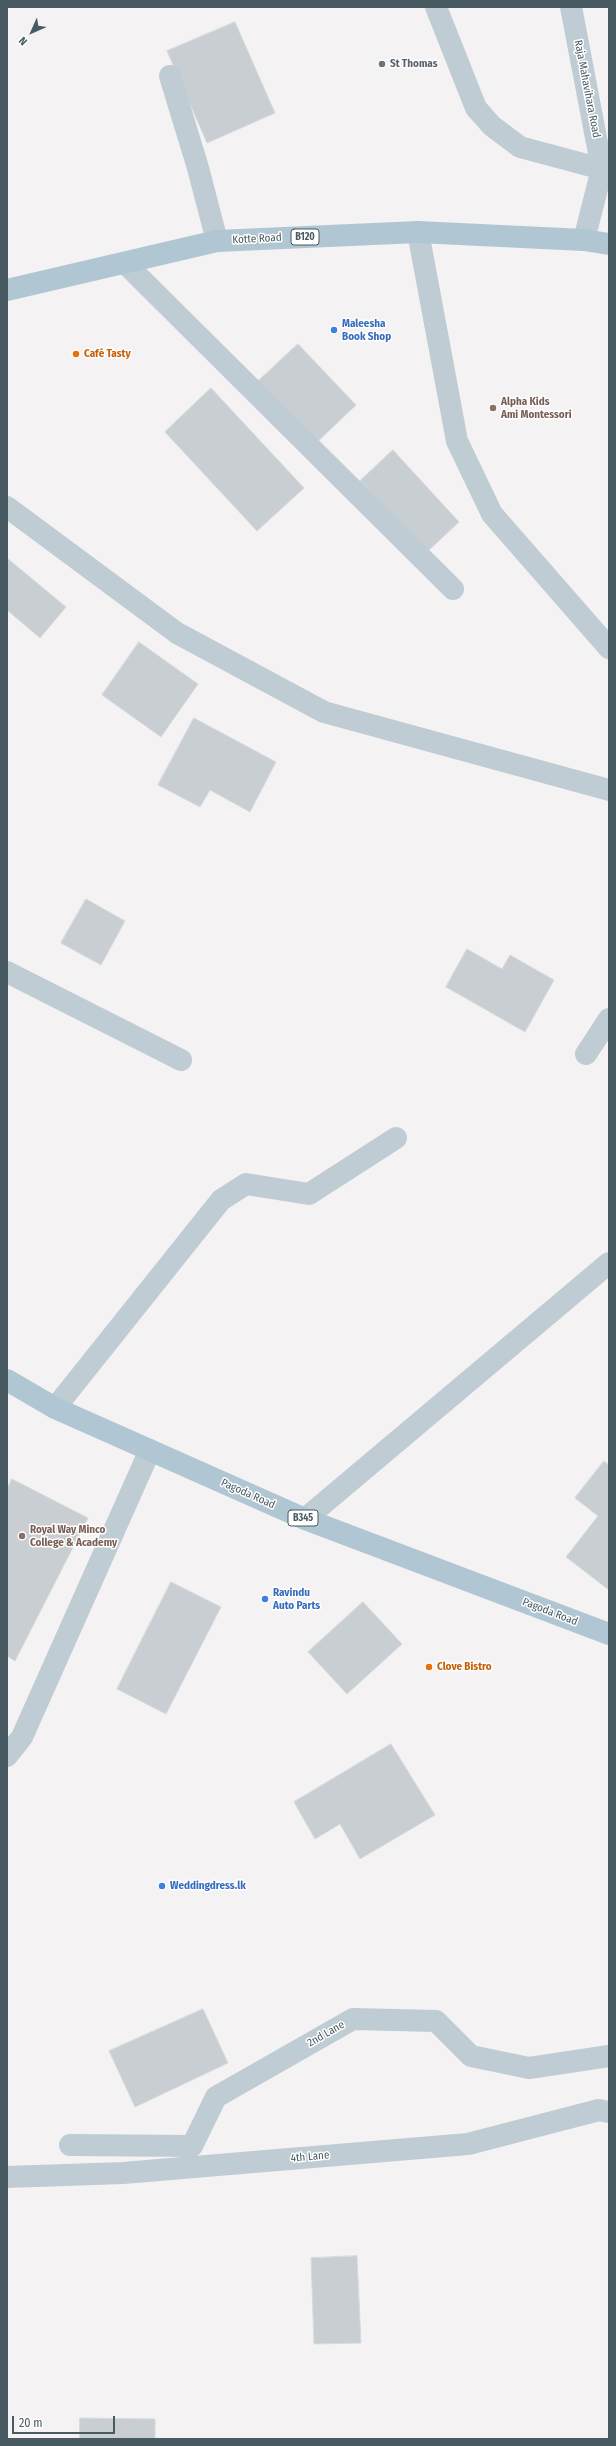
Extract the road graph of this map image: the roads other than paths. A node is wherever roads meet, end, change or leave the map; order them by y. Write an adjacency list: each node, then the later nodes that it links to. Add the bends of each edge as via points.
1 (436, 7): 4 (street, via 476,108 492,126 520,147)
2 (571, 7): 4 (street, Raja Mahavihara Road)
3 (170, 76): 7 (street)
4 (602, 169): 6 (street, Raja Mahavihara Road)
5 (418, 232): 6 (main road, Kotte Road / B120); 7 (main road, Kotte Road / B120); 13 (street, via 457,441 492,514)
6 (584, 240): 8 (main road, Kotte Road / B120)
7 (217, 241): 9 (main road, Kotte Road / B120)
8 (609, 244)
9 (126, 264): 10 (main road, Kotte Road / B120); 12 (street)
10 (7, 290)
11 (7, 507): 14 (street, via 176,633 324,712)
12 (453, 589)
13 (609, 648)
14 (609, 790)
15 (7, 972): 18 (street)
16 (609, 1020): 17 (street)
17 (586, 1054)
18 (181, 1060)
19 (396, 1138): 22 (street, via 309,1194 246,1184 221,1200)
20 (609, 1263): 24 (street)
21 (7, 1380): 22 (main road, Pagoda Road / B345)
22 (55, 1408): 23 (main road, Pagoda Road / B345)
23 (150, 1450): 24 (main road, Pagoda Road / B345); 26 (street, via 22,1737)
24 (305, 1519): 25 (main road, Pagoda Road / B345)
25 (609, 1634)
26 (7, 1756)
27 (609, 2056): 29 (street, 2nd Lane, via 529,2068 472,2056 436,2021 353,2019 216,2097 192,2146)
28 (609, 2112): 30 (street, 4th Lane, via 599,2110 468,2144 123,2173)
29 (70, 2146)
30 (7, 2177)

